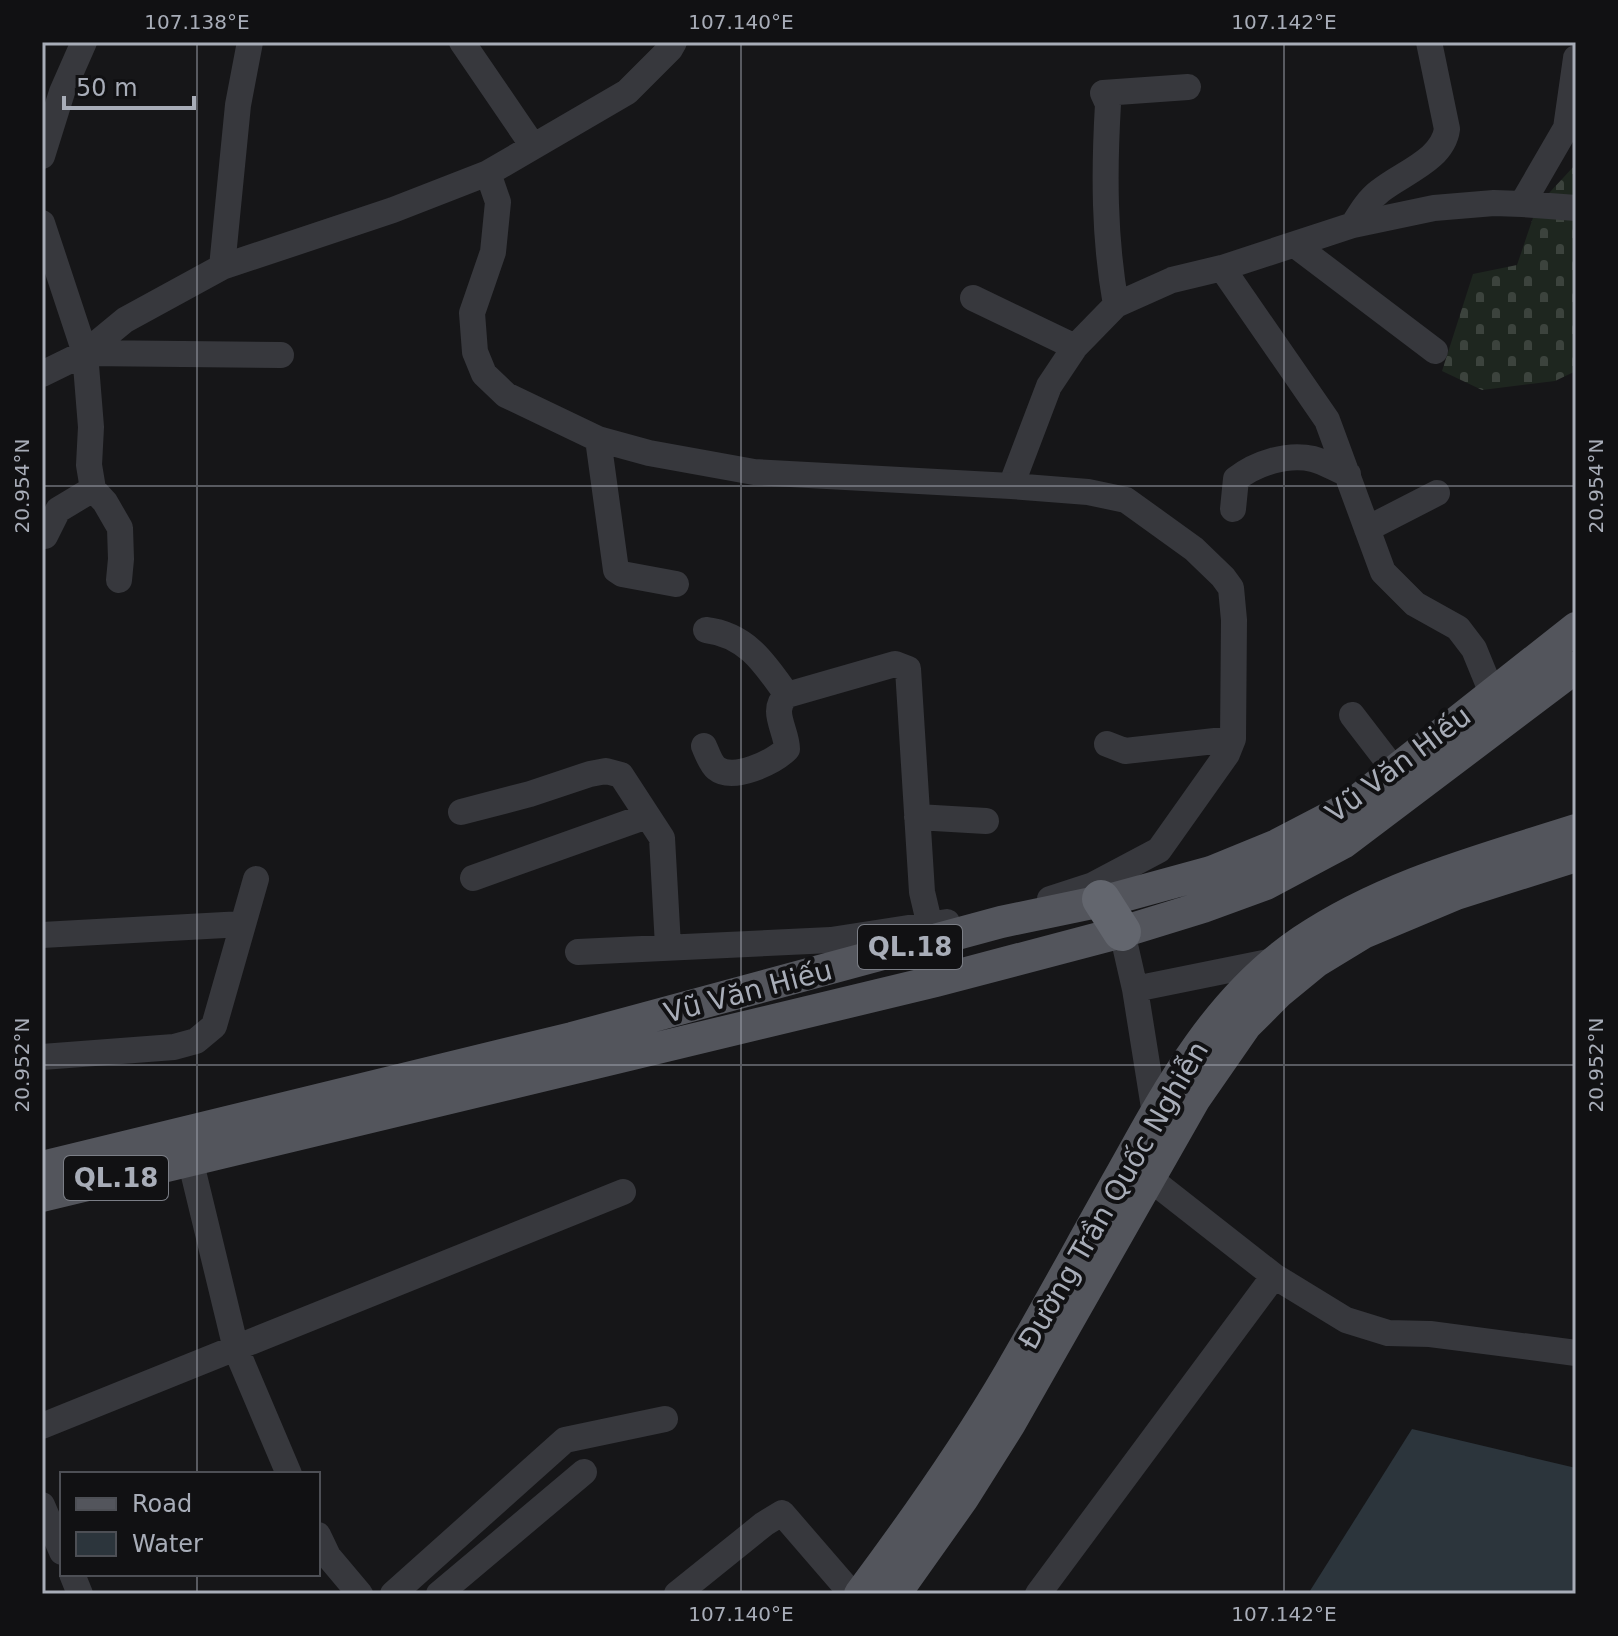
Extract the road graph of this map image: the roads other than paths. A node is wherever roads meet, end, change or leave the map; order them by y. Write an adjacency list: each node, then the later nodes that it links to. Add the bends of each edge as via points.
1 (84, 42): 9 (street)
2 (250, 42): 16 (street, via 238,105)
3 (462, 42): 8 (street)
4 (674, 42): 8 (street, via 627,92)
5 (1429, 42): 14 (street, via 1446,140 1424,162 1378,192)
6 (1576, 58): 11 (street, via 1566,128)
7 (1188, 87): 19 (street, via 1103,93 1108,104 1105,213)
8 (533, 146): 10 (street)
9 (42, 156)
10 (488, 173): 16 (street); 25 (street, via 498,202 493,252 472,313 475,352 484,374 506,395)
11 (1522, 204): 12 (street); 14 (street, via 1434,208)
12 (1576, 208)
13 (42, 223): 22 (street)
14 (1353, 225): 15 (street)
15 (1295, 245): 17 (street); 21 (street)
16 (222, 267): 22 (street, via 125,320)
17 (1222, 268): 19 (street, via 1172,280); 26 (street, via 1327,420)
18 (973, 298): 20 (street)
19 (1116, 305): 20 (street)
20 (1075, 347): 27 (street, via 1049,386)
21 (1435, 351)
22 (85, 353): 23 (street); 24 (street); 28 (street)
23 (281, 355)
24 (42, 374)
25 (598, 439): 27 (street, via 754,472); 34 (street, via 616,570)
26 (1348, 474): 30 (street, via 1315,459 1291,457 1263,464 1236,479); 31 (street)
27 (1011, 486): 41 (street, via 1126,500 1223,577 1234,602)
28 (93, 489): 32 (street, via 58,510); 33 (street, via 120,528)
29 (1437, 493): 31 (street)
30 (1233, 509)
31 (1367, 529): 38 (street, via 1391,581 1415,604 1458,628 1474,649)
32 (45, 536)
33 (119, 580)
34 (676, 584)
35 (1576, 628): 38 (main road, Vũ Văn Hiếu / QL.18)
36 (706, 630): 39 (street, via 732,636 752,650)
37 (1576, 667): 57 (main road, Vũ Văn Hiếu / QL.18, via 1319,858 1266,884)
38 (1492, 693): 44 (main road, Vũ Văn Hiếu / QL.18)
39 (787, 695): 43 (street, via 779,708 787,749 779,756 758,767 725,772 714,767); 47 (street, via 895,664 908,669)
40 (1352, 715): 44 (street)
41 (1233, 739): 42 (street, via 1125,751); 54 (street, via 1159,850 1093,885)
42 (1107, 744)
43 (704, 746)
44 (1395, 771): 53 (main road, Vũ Văn Hiếu / QL.18, via 1348,808 1277,845 1211,872)
45 (461, 812): 46 (street, via 606,771 621,775)
46 (647, 816): 51 (street); 59 (street, via 662,838)
47 (917, 817): 48 (street); 56 (street)
48 (986, 821)
49 (1576, 830): 61 (main road, Đường Trần Quốc Nghiễn, via 1399,889 1351,912)
50 (1576, 856): 67 (main road, Đường Trần Quốc Nghiễn, via 1411,911 1317,961 1246,1025)
51 (473, 878)
52 (256, 879): 55 (street)
53 (1101, 899): 54 (main road, Vũ Văn Hiếu / QL.18); 57 (highway)
54 (1000, 916): 56 (street); 66 (main road, Vũ Văn Hiếu / QL.18, via 618,1026)
55 (243, 924): 58 (street); 63 (street, via 214,1026 204,1036 174,1047)
56 (930, 926): 59 (street, via 831,940)
57 (1122, 932): 62 (street); 65 (main road, Vũ Văn Hiếu / QL.18)
58 (42, 935)
59 (668, 946): 60 (street)
60 (578, 952)
61 (1278, 960): 62 (street); 64 (main road, Đường Trần Quốc Nghiễn, via 1217,1019)
62 (1135, 989): 64 (street)
63 (42, 1057)
64 (1155, 1114): 85 (main road, Đường Trần Quốc Nghiễn, via 986,1412)
65 (190, 1159): 69 (main road, Vũ Văn Hiếu / QL.18); 71 (street)
66 (42, 1167)
67 (1149, 1178): 70 (street); 86 (main road, Đường Trần Quốc Nghiễn, via 1009,1425)
68 (623, 1192): 71 (street)
69 (42, 1196)
70 (1274, 1276): 72 (street, via 1346,1320 1388,1333); 87 (street)
71 (236, 1349): 74 (street); 75 (street)
72 (1576, 1353)
73 (665, 1419): 81 (street, via 565,1440)
74 (42, 1426)
75 (288, 1472)
76 (584, 1472): 82 (street)
77 (42, 1505): 79 (street)
78 (320, 1539): 80 (street)
79 (60, 1547)
80 (360, 1594)
81 (393, 1594)
82 (439, 1594)
83 (677, 1594): 84 (street, via 782,1513)
84 (852, 1594)
85 (860, 1594)
86 (895, 1594)
87 (1038, 1594)

